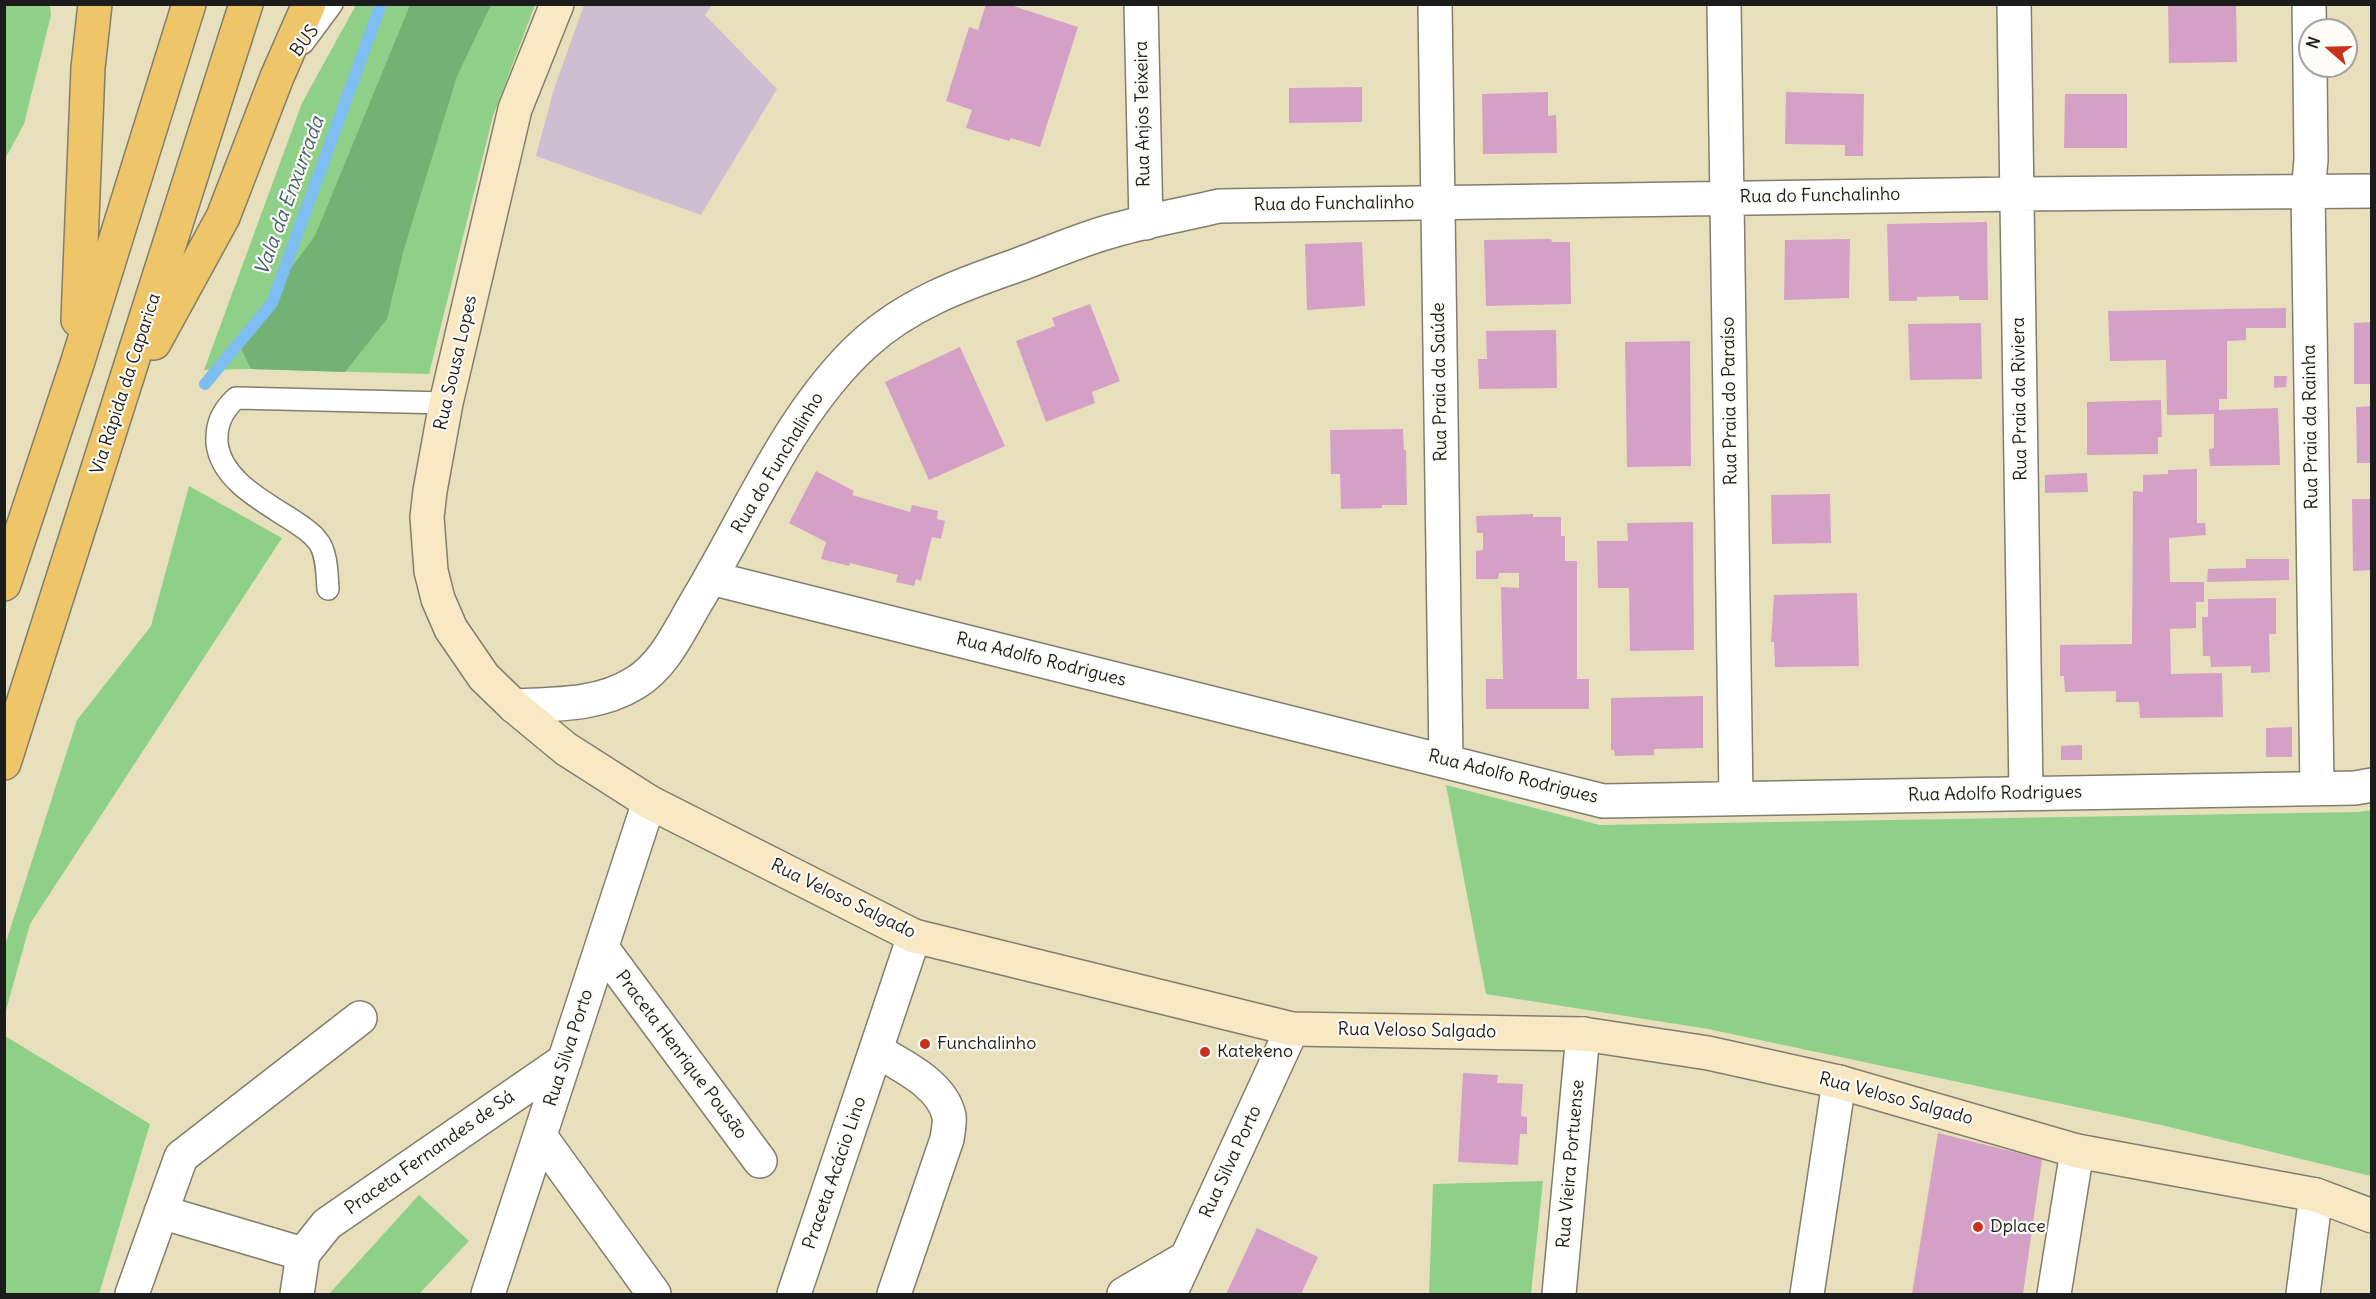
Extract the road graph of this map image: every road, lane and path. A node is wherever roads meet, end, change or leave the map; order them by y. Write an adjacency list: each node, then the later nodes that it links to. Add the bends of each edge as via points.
1 (84, 4): 12 (lane)
2 (95, 4): 12 (highway)
3 (189, 4): 21 (highway)
4 (246, 4): 23 (highway, Via Rápida da Caparica)
5 (309, 4): 13 (highway)
6 (332, 4): 13 (lane, BUS)
7 (557, 4): 22 (street, Rua Sousa Lopes, via 515,109)
8 (1141, 4): 20 (street, Rua Anjos Teixeira)
9 (1435, 4): 19 (street, Rua Praia da Saúde)
10 (1724, 4): 18 (street, Rua Praia do Paraíso)
11 (2014, 4): 17 (street, Rua Praia da Riviera)
12 (88, 68): 21 (highway)
13 (278, 77): 23 (highway, via 224,217)
14 (2310, 78): 16 (street, Rua Praia da Rainha)
15 (2372, 191): 16 (street, Rua do Funchalinho)
16 (2308, 192): 17 (street, Rua do Funchalinho); 31 (street, Rua Praia da Rainha)
17 (2017, 194): 18 (street, Rua do Funchalinho); 32 (street, Rua Praia da Riviera)
18 (1727, 198): 19 (street, Rua do Funchalinho); 33 (street, Rua Praia do Paraíso)
19 (1437, 201): 20 (street, Rua do Funchalinho, via 1219,206); 28 (street, Rua Praia da Saúde)
20 (1146, 223): 24 (street, Rua do Funchalinho, via 1114,230 958,286 908,311 872,337 810,404)
21 (77, 364): 25 (highway)
22 (446, 403): 26 (lane, via 236,398 225,408 216,429 218,453 231,475 251,493 318,540); 27 (street, Rua Sousa Lopes, via 428,508 431,571 451,629 484,677)
23 (118, 407): 29 (highway, Via Rápida da Caparica)
24 (711, 578): 27 (street, Rua do Funchalinho, via 663,658 635,684 597,700); 28 (street, Rua Adolfo Rodrigues)
25 (4, 584)
26 (328, 589)
27 (514, 706): 34 (street, Rua Veloso Salgado, via 566,749)
28 (1446, 760): 33 (street, Rua Adolfo Rodrigues, via 1603,801)
29 (4, 763)
30 (2372, 785): 31 (street, Rua Adolfo Rodrigues)
31 (2317, 788): 32 (street, Rua Adolfo Rodrigues)
32 (2026, 793): 33 (street, Rua Adolfo Rodrigues)
33 (1736, 798)
34 (649, 802): 35 (street, Rua Veloso Salgado); 36 (street, Rua Silva Porto)
35 (914, 936): 38 (street, Rua Veloso Salgado); 40 (street, Praceta Acácio Lino)
36 (602, 948): 41 (street, Rua Silva Porto); 45 (street, Praceta Henrique Pousão)
37 (360, 1018): 47 (street, via 181,1157)
38 (1292, 1029): 39 (street, Rua Veloso Salgado); 50 (street, Rua Silva Porto)
39 (1582, 1034): 42 (street, Rua Veloso Salgado, via 1708,1053); 59 (street, Rua Vieira Portuense)
40 (877, 1051): 55 (street, Praceta Acácio Lino); 56 (street, via 925,1081 944,1102 949,1118 947,1139)
41 (565, 1060): 43 (street, Rua Silva Porto); 49 (street, Praceta Fernandes de Sá, via 327,1224)
42 (1839, 1082): 44 (street, Rua Veloso Salgado); 60 (street)
43 (540, 1136): 53 (street, Rua Silva Porto); 54 (street)
44 (2077, 1151): 46 (street, Rua Veloso Salgado); 61 (street)
45 (760, 1161)
46 (2316, 1195): 48 (street, Rua Veloso Salgado); 62 (street)
47 (161, 1212): 49 (street); 51 (street)
48 (2372, 1216)
49 (303, 1254): 52 (street)
50 (1186, 1258): 57 (street); 58 (street, Rua Silva Porto)
51 (132, 1294)
52 (297, 1294)
53 (488, 1294)
54 (654, 1294)
55 (794, 1294)
56 (894, 1294)
57 (1124, 1294)
58 (1170, 1294)
59 (1559, 1294)
60 (1807, 1294)
61 (2054, 1294)
62 (2302, 1294)

